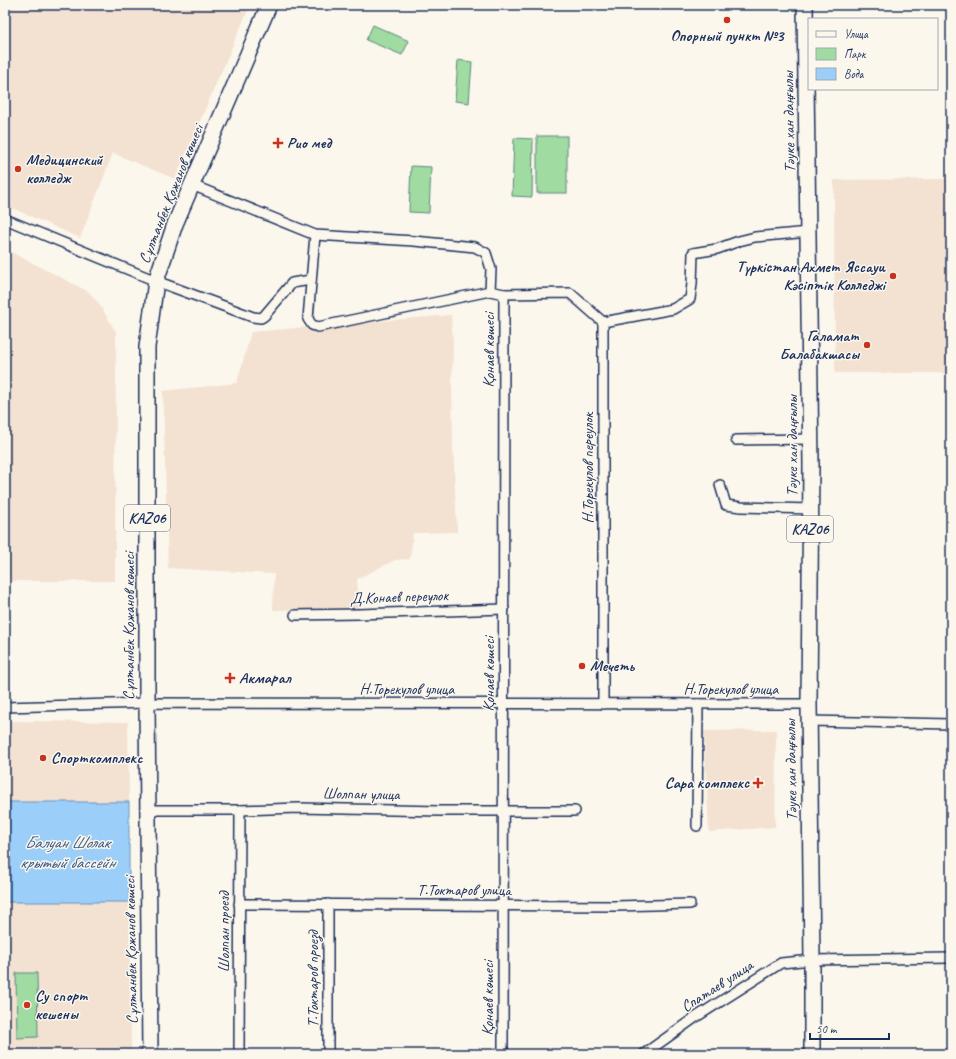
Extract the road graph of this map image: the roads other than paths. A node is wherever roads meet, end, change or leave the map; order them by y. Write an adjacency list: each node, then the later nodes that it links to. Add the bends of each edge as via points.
1 (269, 5): 3 (main road, Сұлтанбек Қожанов көшесі / KАZ06)
2 (805, 5): 5 (main road, Тәуке хан даңғылы / KАZ06)
3 (192, 185): 6 (street); 8 (main road, Сұлтанбек Қожанов көшесі / KАZ06, via 175,224)
4 (5, 219): 8 (street)
5 (808, 232): 11 (street, via 755,237 718,249 693,253 690,299 673,309); 12 (main road, Тәуке хан даңғылы / KАZ06)
6 (315, 235): 7 (street); 9 (street, via 475,247 486,253 491,269)
7 (311, 280): 8 (street, via 292,283 261,318); 9 (street, via 308,319 312,325 318,327)
8 (156, 281): 18 (main road, Сұлтанбек Қожанов көшесі / KАZ06, via 147,347)
9 (490, 291): 10 (street)
10 (504, 294): 11 (street, via 570,293); 16 (street, Қонаев көшесі)
11 (603, 322): 20 (street, Н.Торекулов переулок)
12 (811, 439): 13 (street); 15 (main road, Тәуке хан даңғылы / KАZ06)
13 (736, 440)
14 (720, 485): 15 (street, via 726,505)
15 (810, 509): 22 (main road, Тәуке хан даңғылы / KАZ06)
16 (504, 609): 17 (street, Д.Конаев переулок); 19 (street, Қонаев көшесі)
17 (295, 615)
18 (146, 703): 19 (street, Н.Торекулов улица); 23 (street, Н.Торекулов улица); 26 (main road, Сұлтанбек Қожанов көшесі / KАZ06)
19 (504, 704): 20 (street, Н.Торекулов улица); 28 (street, Қонаев көшесі)
20 (604, 704): 21 (street, Н.Торекулов улица)
21 (698, 704): 22 (street, Н.Торекулов улица); 30 (street)
22 (809, 704): 24 (main road, Тәуке хан даңғылы / KАZ06)
23 (5, 707)
24 (809, 721): 25 (street); 36 (main road, Тәуке хан даңғылы / KАZ06)
25 (951, 724)
26 (148, 810): 27 (street, Шолпан улица); 37 (main road, Сұлтанбек Қожанов көшесі / KАZ06)
27 (240, 810): 28 (street, Шолпан улица, via 298,808); 31 (street, Шолпан проезд)
28 (503, 811): 29 (street, Шолпан улица); 34 (street, Қонаев көшесі)
29 (575, 811)
30 (697, 826)
31 (239, 904): 32 (street, Т.Токтаров улица); 38 (street, Шолпан проезд)
32 (328, 904): 34 (street, Т.Токтаров улица); 39 (street, Т.Токтаров проезд)
33 (690, 904): 34 (street, Т.Токтаров улица)
34 (503, 906): 40 (street, Қонаев көшесі)
35 (951, 958): 36 (street, Спатаев улица)
36 (812, 960): 41 (street, Спатаев улица, via 781,963 692,1019); 42 (main road, Тәуке хан даңғылы / KАZ06)
37 (150, 1054)
38 (239, 1054)
39 (328, 1054)
40 (503, 1054)
41 (644, 1054)
42 (812, 1054)

